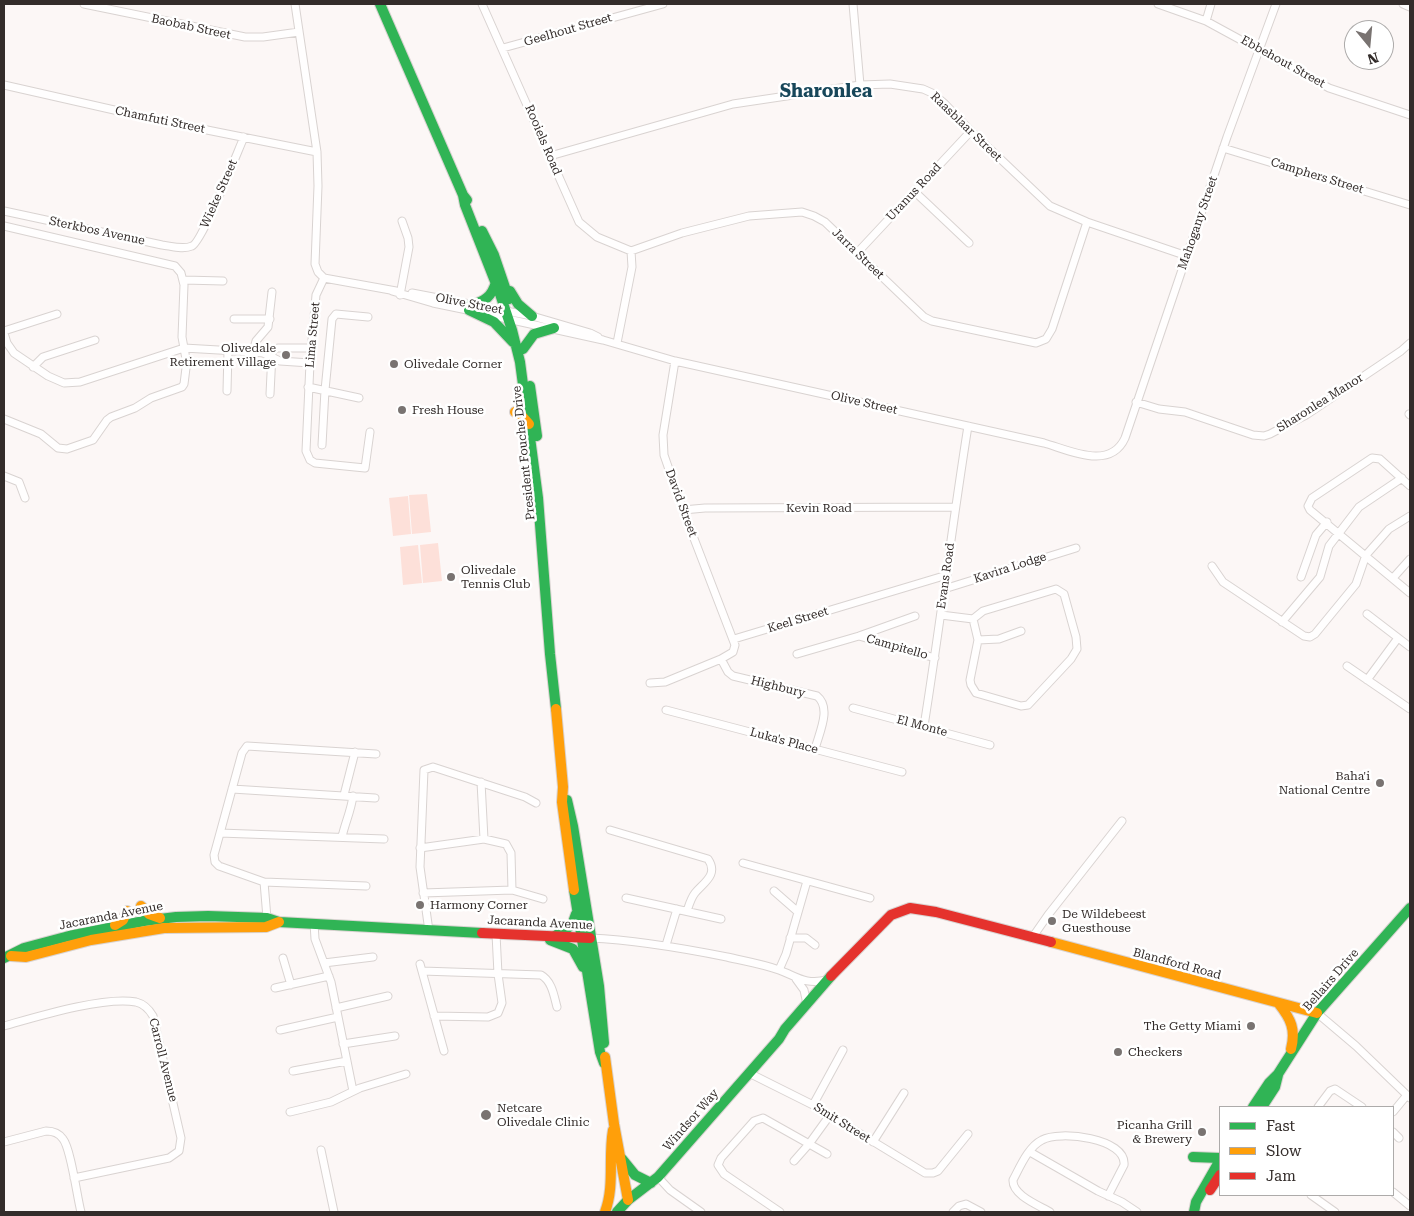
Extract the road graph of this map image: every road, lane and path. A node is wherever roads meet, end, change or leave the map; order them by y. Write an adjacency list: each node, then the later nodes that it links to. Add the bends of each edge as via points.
1 (84, 4): 13 (street, Baobab Street, via 245,38)
2 (295, 4): 13 (street)
3 (380, 4): 37 (street, President Fouche Drive)
4 (482, 4): 14 (street, Rooiels Road)
5 (663, 4): 14 (street, Geelhout Street)
6 (853, 4): 17 (street)
7 (1158, 4): 12 (street, Ebbehout Street)
8 (1211, 4): 12 (street)
9 (1276, 4): 15 (street, Mahogany Street)
10 (1404, 4): 11 (street)
11 (1410, 7)
12 (1206, 21): 15 (street, Ebbehout Street)
13 (299, 32): 22 (street)
14 (503, 48): 23 (street, Rooiels Road)
15 (1260, 50): 18 (street, Ebbehout Street, via 1329,88); 21 (street, Mahogany Street)
16 (4, 85): 20 (street, Chamfuti Street)
17 (860, 85): 19 (street, Raasblaar Street, via 890,84 928,90); 23 (street, Raasblaar Street, via 733,104)
18 (1410, 115)
19 (971, 131): 24 (street, Uranus Road); 28 (street, Raasblaar Street, via 1050,206)
20 (244, 137): 22 (street, Chamfuti Street); 31 (street, Wieke Street, via 197,243)
21 (1223, 148): 25 (street, Camphers Street); 34 (street, Mahogany Street)
22 (318, 152): 35 (street, via 314,264)
23 (550, 156): 32 (street, Rooiels Road, via 583,227 597,237)
24 (915, 192): 30 (street); 33 (street, Uranus Road)
25 (1410, 205)
26 (4, 211): 31 (street, Sterkbos Avenue, via 162,245)
27 (402, 221): 40 (street, via 409,247)
28 (1087, 222): 33 (street, Jarra Street, via 1052,329 1046,339 1036,343 924,317); 34 (street, Raasblaar Street)
29 (4, 226): 36 (street, via 176,266)
30 (969, 243)
31 (190, 247)
32 (631, 251): 33 (street, Jarra Street, via 682,233 749,216 792,212 820,219); 52 (street, via 632,267)
33 (857, 253)
34 (1186, 256): 69 (street, Mahogany Street)
35 (324, 278): 40 (street, Olive Street); 56 (street, Lima Street, via 316,295)
36 (184, 280): 38 (street); 55 (street)
37 (500, 280): 41 (street, via 489,299); 43 (street, President Fouche Drive); 44 (street)
38 (223, 281)
39 (272, 292): 47 (street)
40 (400, 293): 41 (street, Olive Street)
41 (470, 308): 43 (street, Olive Street); 57 (street, via 495,321)
42 (58, 314): 49 (street)
43 (511, 316): 44 (street, Olive Street); 48 (street, Olive Street); 57 (street, President Fouche Drive)
44 (532, 316): 51 (street, Olive Street)
45 (368, 317): 65 (street, via 343,314 333,317)
46 (234, 319): 47 (street)
47 (270, 319): 59 (street)
48 (554, 328): 51 (street, Olive Street); 57 (street, via 534,334)
49 (4, 332): 54 (street)
50 (95, 340): 63 (street, via 43,357)
51 (603, 340): 52 (street, Olive Street)
52 (617, 343): 61 (street, Olive Street)
53 (1410, 343): 69 (street, Sharonlea Manor, via 1306,415 1264,436 1185,412)
54 (6, 344): 63 (street)
55 (184, 348): 58 (street); 63 (street, via 71,384 55,380); 71 (street, via 186,368 182,387 111,417 88,443 62,450 41,434)
56 (311, 348): 60 (street, via 278,348); 62 (street, Lima Street)
57 (520, 349): 72 (street, President Fouche Drive); 109 (street, President Fouche Drive, via 534,409 542,482)
58 (228, 351): 59 (street); 66 (street)
59 (253, 352): 60 (street)
60 (272, 354): 62 (street, via 280,361); 67 (street)
61 (675, 361): 73 (street, Olive Street); 82 (street, David Street, via 662,445)
62 (310, 364): 64 (street, Lima Street)
63 (33, 367)
64 (308, 387): 65 (street); 74 (street, Lima Street, via 306,451 314,463 365,468)
65 (325, 390): 68 (street); 76 (street)
66 (227, 391)
67 (270, 394)
68 (359, 398)
69 (1136, 402): 75 (street, Mahogany Street)
70 (515, 412): 72 (street)
71 (4, 419)
72 (529, 425): 109 (street, President Fouche Drive)
73 (968, 426): 75 (street, Olive Street, via 1098,457 1111,454); 81 (street, Evans Road)
74 (370, 432)
75 (1122, 444)
76 (322, 445)
77 (4, 476): 80 (street, via 19,482)
78 (1402, 478): 79 (street); 84 (street, via 1380,459 1372,458 1312,498 1309,508); 85 (street, via 1360,507)
79 (1410, 486)
80 (25, 498)
81 (955, 507): 82 (street, Kevin Road); 90 (street, Evans Road)
82 (683, 510): 103 (street, David Street)
83 (1410, 516): 87 (street, via 1389,529)
84 (1327, 522): 85 (street); 91 (street, via 1316,536)
85 (1339, 532): 87 (street); 99 (street, via 1329,546 1320,577)
86 (1076, 548): 93 (street, Kavira Lodge)
87 (1366, 555): 92 (street); 99 (street, via 1356,584 1316,634 1307,637)
88 (1410, 559): 92 (street)
89 (1212, 566): 99 (street, via 1223,582)
90 (947, 575): 93 (street, Evans Road); 103 (street, Keel Street)
91 (1301, 577)
92 (1392, 578): 94 (street)
93 (944, 589): 96 (street, Evans Road)
94 (1410, 593)
95 (1367, 614): 102 (street)
96 (941, 615): 98 (street); 107 (street, Evans Road)
97 (915, 616): 101 (street, Campitello)
98 (973, 619): 104 (street); 104 (street, via 983,611 1056,589 1064,594 1077,649 1034,700 1024,706 973,690 970,675)
99 (1282, 622)
100 (1022, 631): 104 (street)
101 (860, 636): 106 (street, Campitello); 107 (street, Campitello)
102 (1398, 638): 105 (street); 111 (street)
103 (734, 639): 108 (street, via 733,652)
104 (978, 640)
105 (1410, 648)
106 (797, 654)
107 (935, 658): 116 (street, Evans Road)
108 (721, 659): 112 (street, via 665,682); 118 (street, Highbury, via 734,676 821,699 825,713)
109 (552, 661): 123 (street, President Fouche Drive)
110 (1347, 666): 111 (street)
111 (1367, 680): 114 (street)
112 (650, 683)
113 (853, 708): 116 (street, El Monte)
114 (1410, 708)
115 (666, 710): 118 (street, Luka's Place)
116 (924, 726): 117 (street, El Monte)
117 (990, 745)
118 (815, 749): 121 (street, Luka's Place)
119 (355, 752): 120 (street); 124 (street, via 247,746); 125 (street)
120 (376, 754)
121 (902, 772)
122 (480, 782): 128 (street, via 525,796); 134 (street); 135 (street, via 433,767 424,770)
123 (563, 788): 143 (street, President Fouche Drive, via 562,802); 164 (street, President Fouche Drive, via 573,826)
124 (232, 789): 125 (street); 131 (street)
125 (344, 795): 126 (street)
126 (353, 796): 127 (street); 132 (street)
127 (375, 798)
128 (536, 803)
129 (1122, 821): 166 (street)
130 (610, 830): 152 (street, via 708,860 711,867 709,878 696,892)
131 (220, 833): 132 (street); 138 (street, via 214,855 216,864)
132 (342, 837): 133 (street)
133 (384, 839)
134 (484, 839): 135 (street); 140 (street, via 499,841 510,848)
135 (420, 848): 142 (street)
136 (743, 863): 137 (street)
137 (807, 881): 145 (street); 153 (street)
138 (264, 882): 139 (street); 154 (street)
139 (366, 886)
140 (512, 890): 142 (street); 146 (street)
141 (774, 891): 153 (street)
142 (423, 893): 160 (street)
143 (575, 898): 163 (street, via 573,924); 164 (street, President Fouche Drive)
144 (626, 898): 150 (street)
145 (870, 898)
146 (543, 899)
147 (142, 906): 155 (street)
148 (910, 908): 166 (street, Blandford Road); 169 (street, Windsor Way, via 891,916)
149 (1410, 908): 187 (street, Bellairs Drive)
150 (677, 909): 152 (street); 167 (street)
151 (127, 911): 159 (street, via 123,920)
152 (687, 911): 156 (street)
153 (798, 912): 165 (street)
154 (267, 918): 155 (street, Jacaranda Avenue, via 208,916); 157 (street, Jacaranda Avenue)
155 (160, 919): 159 (street, Jacaranda Avenue)
156 (721, 919)
157 (279, 922): 158 (street, Jacaranda Avenue); 170 (street, Jacaranda Avenue, via 266,927 164,928 98,938 26,957)
158 (314, 923): 160 (street, Jacaranda Avenue); 173 (street, via 315,939)
159 (112, 927): 170 (street, Jacaranda Avenue, via 24,948)
160 (429, 931): 161 (street, Jacaranda Avenue)
161 (496, 934): 162 (street, Jacaranda Avenue); 175 (street)
162 (538, 936): 163 (street, Jacaranda Avenue); 180 (street, via 573,949)
163 (554, 936): 164 (street, Jacaranda Avenue)
164 (586, 938): 167 (street, Jacaranda Avenue); 180 (street, President Fouche Drive); 199 (street, President Fouche Drive, via 601,1000)
165 (790, 938): 168 (street, via 806,938); 174 (street)
166 (1032, 938): 184 (street, Blandford Road)
167 (666, 945): 174 (street, Jacaranda Avenue)
168 (815, 945)
169 (862, 945): 178 (street, Windsor Way); 193 (street, Windsor Way, via 857,956)
170 (7, 957)
171 (373, 957): 173 (street)
172 (283, 958): 179 (street)
173 (324, 963): 176 (street)
174 (779, 970): 177 (street, Jacaranda Avenue)
175 (498, 974): 185 (street, via 545,977); 188 (street, via 502,1003 498,1013 488,1016); 188 (street, via 421,967)
176 (329, 976): 179 (street); 186 (street)
177 (796, 978): 178 (street, Jacaranda Avenue, via 813,982); 183 (street, via 804,990)
178 (827, 980): 183 (street, Windsor Way)
179 (291, 985): 181 (street)
180 (589, 987): 199 (street, President Fouche Drive)
181 (275, 988)
182 (388, 996): 186 (street)
183 (807, 1004): 193 (street, Windsor Way)
184 (1280, 1004): 187 (street, Blandford Road); 197 (street, via 1294,1026)
185 (557, 1007)
186 (336, 1008): 189 (street)
187 (1317, 1014): 197 (street, Bellairs Drive); 206 (street, Blandford Road)
188 (434, 1016): 196 (street)
189 (338, 1017): 191 (street); 194 (street)
190 (4, 1026): 231 (street, Carroll Avenue, via 111,1002 142,1004 153,1016 181,1138 179,1150 169,1158)
191 (280, 1030)
192 (394, 1036): 194 (street)
193 (779, 1039): 201 (street, Windsor Way)
194 (343, 1044): 198 (street)
195 (843, 1050): 207 (street)
196 (444, 1051)
197 (1289, 1057): 203 (street, Bellairs Drive)
198 (347, 1061): 200 (street); 204 (street)
199 (604, 1063): 215 (street, President Fouche Drive)
200 (293, 1071)
201 (749, 1073): 207 (street, Smit Street); 232 (street, Windsor Way)
202 (406, 1074): 204 (street)
203 (1278, 1074): 208 (street, Bellairs Drive); 209 (street, Bellairs Drive, via 1275,1087)
204 (353, 1091): 213 (street, via 331,1102)
205 (904, 1093): 220 (street)
206 (1409, 1096): 212 (street)
207 (813, 1104): 214 (street, Smit Street)
208 (1254, 1106)
209 (1263, 1106)
210 (1319, 1106): 211 (street, via 1335,1088)
211 (1361, 1106)
212 (1394, 1111)
213 (290, 1112)
214 (830, 1115): 220 (street, Smit Street); 221 (street)
215 (614, 1124): 225 (street, President Fouche Drive); 240 (street, via 610,1142 611,1196)
216 (1394, 1133): 218 (street)
217 (968, 1134): 220 (street, Smit Street, via 934,1173 922,1171)
218 (1399, 1138)
219 (4, 1142): 231 (street, via 46,1131 57,1133 65,1142)
220 (873, 1142)
221 (810, 1144): 224 (street); 228 (street); 243 (street, via 760,1118 720,1161 719,1169 724,1174)
222 (321, 1150): 239 (street)
223 (1030, 1152): 234 (street); 234 (street, via 1041,1140 1055,1136 1087,1137 1109,1145 1120,1153 1124,1165); 246 (street, via 1012,1184 1020,1194)
224 (827, 1154)
225 (620, 1156): 232 (street, via 635,1175); 236 (street, President Fouche Drive)
226 (1193, 1157): 227 (street)
227 (1219, 1159)
228 (794, 1161)
229 (1219, 1161): 248 (street, via 1196,1202)
230 (1219, 1177): 248 (street)
231 (74, 1178): 238 (street)
232 (654, 1180): 236 (street, Windsor Way); 242 (street)
233 (1394, 1193): 237 (street)
234 (1108, 1196): 247 (street)
235 (1312, 1196): 249 (street)
236 (628, 1200): 241 (street, Windsor Way)
237 (1410, 1206)
238 (80, 1212)
239 (334, 1212)
240 (605, 1212)
241 (617, 1212)
242 (701, 1212)
243 (780, 1212)
244 (953, 1212): 245 (street, via 966,1204)
245 (981, 1212)
246 (1050, 1212)
247 (1136, 1212)
248 (1194, 1212)
249 (1335, 1212)

